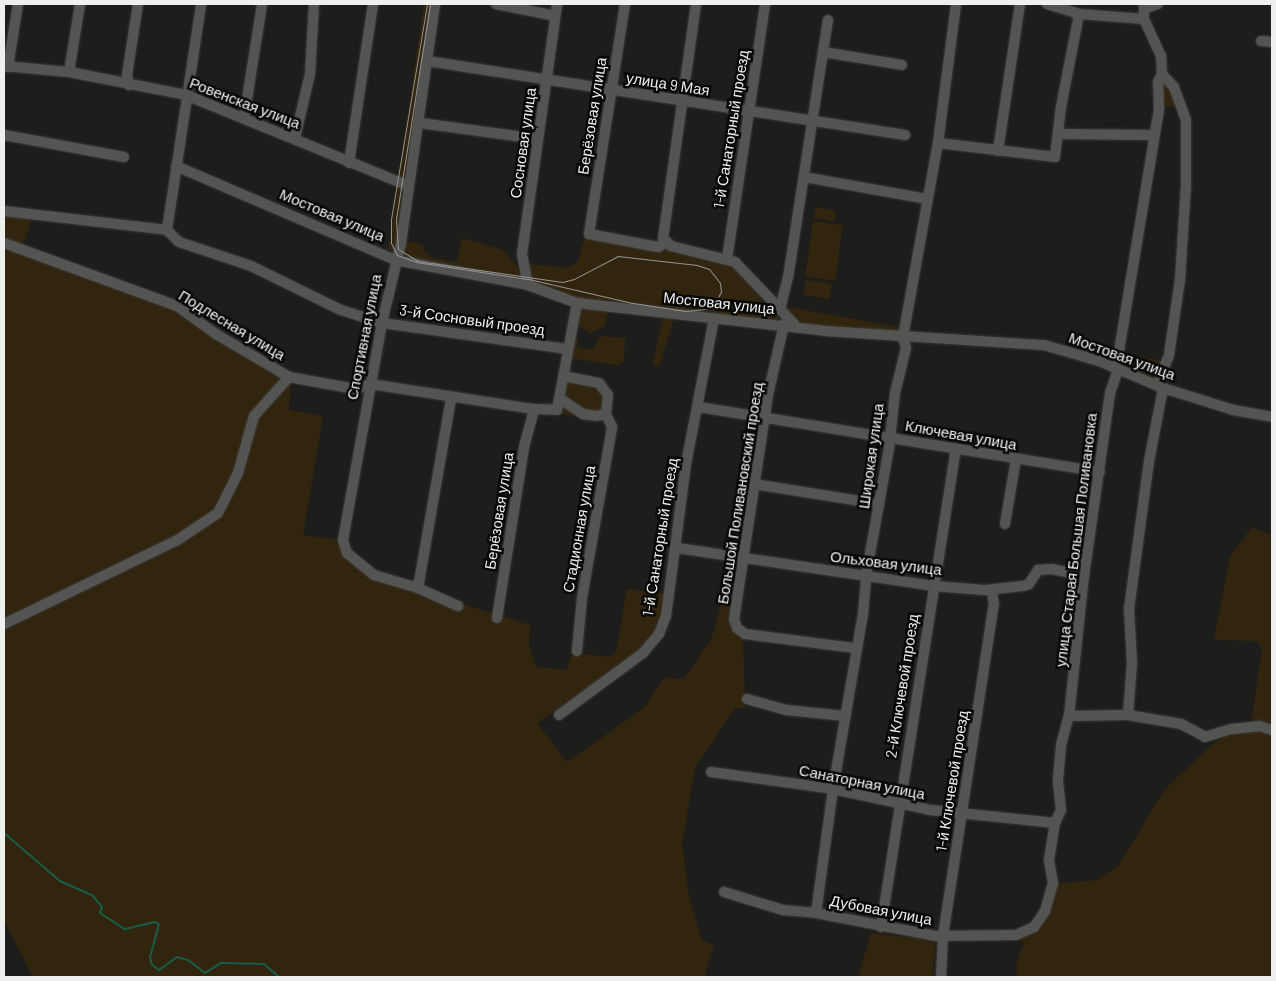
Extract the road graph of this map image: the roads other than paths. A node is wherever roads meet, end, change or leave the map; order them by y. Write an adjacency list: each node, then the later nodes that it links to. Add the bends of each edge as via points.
1 (18, 4): 27 (street)
2 (80, 4): 28 (street)
3 (138, 4): 31 (street, via 127,75)
4 (201, 4): 33 (street)
5 (262, 4): 36 (street)
6 (314, 4): 43 (street, via 310,74)
7 (373, 4): 48 (street)
8 (435, 4): 25 (street, Спортивная улица)
9 (496, 4): 20 (street)
10 (557, 4): 20 (street, Сосновая улица)
11 (625, 4): 32 (street, Берёзовая улица)
12 (696, 4): 34 (street)
13 (765, 4): 35 (street, 1-й Санаторный проезд)
14 (956, 4): 45 (street, Широкая улица)
15 (1020, 4): 46 (street)
16 (1047, 4): 19 (street)
17 (1158, 4): 18 (street)
18 (1144, 10): 19 (street); 29 (street, улица Старая Большая Поливановка, via 1161,56)
19 (1080, 14): 39 (street)
20 (555, 16): 30 (street, Сосновая улица)
21 (828, 20): 24 (street)
22 (1261, 40): 23 (street)
23 (1272, 42)
24 (823, 52): 26 (street); 37 (street)
25 (427, 62): 30 (street, улица 9 Мая); 38 (street, Спортивная улица, via 421,85)
26 (902, 64)
27 (6, 67): 28 (street, Ровенская улица)
28 (69, 72): 31 (street, Ровенская улица)
29 (1162, 74): 41 (street, улица Старая Большая Поливановка, via 1158,82 1159,108); 72 (street, улица Старая Большая Поливановка, via 1174,87 1186,120 1186,184 1180,280 1169,355)
30 (547, 80): 32 (street, улица 9 Мая); 44 (street, Сосновая улица)
31 (129, 85): 33 (street, Ровенская улица)
32 (612, 90): 34 (street, улица 9 Мая); 56 (street, Берёзовая улица, via 589,234 658,247)
33 (186, 95): 36 (street, Ровенская улица); 49 (street)
34 (680, 103): 35 (street, улица 9 Мая); 56 (street, via 663,224)
35 (749, 111): 37 (street, улица 9 Мая); 57 (street, 1-й Санаторный проезд)
36 (244, 118): 43 (street, Ровенская улица)
37 (813, 121): 40 (street, улица 9 Мая); 50 (street)
38 (420, 122): 44 (street); 51 (street, Спортивная улица)
39 (1058, 134): 41 (street); 46 (street, via 1055,157)
40 (904, 135)
41 (1152, 135): 68 (street, улица Старая Большая Поливановка)
42 (4, 136): 47 (street)
43 (295, 138): 48 (street, Ровенская улица)
44 (538, 138): 59 (street, Сосновая улица, via 522,254)
45 (938, 143): 46 (street); 52 (street, Широкая улица)
46 (998, 150)
47 (124, 157)
48 (349, 163): 51 (street, Ровенская улица)
49 (176, 166): 54 (street); 58 (street, Мостовая улица)
50 (804, 177): 52 (street); 61 (street)
51 (409, 186): 58 (street, Спортивная улица)
52 (927, 199): 66 (street, Широкая улица)
53 (4, 211): 54 (street)
54 (167, 230): 63 (street, 3-й Сосновый проезд, via 179,242 259,270 341,310)
55 (4, 243): 70 (street, Подлесная улица, via 177,306 216,334)
56 (668, 244): 57 (street)
57 (727, 259): 61 (street, via 744,270)
58 (395, 260): 59 (street, Мостовая улица); 63 (street, Спортивная улица)
59 (528, 285): 60 (street, Мостовая улица)
60 (577, 303): 62 (street, Мостовая улица); 67 (street)
61 (780, 309): 65 (street)
62 (714, 319): 64 (street, Мостовая улица); 75 (street, 1-й Санаторный проезд, via 700,384)
63 (382, 323): 67 (street, 3-й Сосновый проезд); 71 (street, Спортивная улица)
64 (784, 324): 65 (street, Мостовая улица); 78 (street, Большой Поливановский проезд)
65 (796, 326): 66 (street, Мостовая улица)
66 (903, 337): 68 (street, Мостовая улица, via 1044,345 1068,349); 80 (street, Широкая улица, via 906,348 895,392)
67 (568, 349): 69 (street)
68 (1117, 369): 72 (street, Мостовая улица); 83 (street, улица Старая Большая Поливановка, via 1110,393)
69 (563, 376): 73 (street); 77 (street, Стадионная улица, via 599,383 608,394)
70 (289, 377): 71 (street, Подлесная улица, via 355,389); 96 (street, via 254,416 238,473 218,512 176,541)
71 (370, 384): 74 (street, Подлесная улица); 92 (street, Спортивная улица, via 344,547 358,565 374,574)
72 (1160, 386): 79 (street, Мостовая улица, via 1232,410); 101 (street, улица Старая Большая Поливановка, via 1129,609 1132,663)
73 (559, 398): 76 (street, Подлесная улица, via 557,410); 77 (street, via 583,414)
74 (451, 399): 76 (street, Подлесная улица); 92 (street)
75 (699, 407): 78 (street, Ключевая улица); 87 (street, 1-й Санаторный проезд, via 686,464)
76 (534, 410): 95 (street, Берёзовая улица, via 524,447)
77 (606, 414): 98 (street, Стадионная улица, via 612,427 582,598)
78 (765, 417): 80 (street, Ключевая улица); 84 (street, Большой Поливановский проезд)
79 (1272, 417)
80 (889, 438): 81 (street, Ключевая улица); 85 (street, Широкая улица)
81 (956, 450): 82 (street, Ключевая улица); 91 (street, 2-й Ключевой проезд)
82 (1016, 459): 83 (street, Ключевая улица); 86 (street)
83 (1100, 472): 90 (street, улица Старая Большая Поливановка)
84 (754, 484): 85 (street); 88 (street, Большой Поливановский проезд)
85 (879, 504): 89 (street, Широкая улица)
86 (1005, 524)
87 (677, 548): 88 (street, Ольховая улица); 100 (street, 1-й Санаторный проезд, via 666,616 659,634 643,653)
88 (744, 557): 89 (street, Ольховая улица); 97 (street, Большой Поливановский проезд, via 734,619 744,634)
89 (866, 576): 91 (street, Ольховая улица); 97 (street, Широкая улица, via 863,614)
90 (1084, 576): 93 (street, Ольховая улица, via 1052,569 1038,570 1029,584); 103 (street, улица Старая Большая Поливановка)
91 (933, 586): 93 (street, Ольховая улица); 107 (street, 2-й Ключевой проезд)
92 (418, 588): 94 (street, Спортивная улица)
93 (992, 590): 108 (street, 1-й Ключевой проезд, via 994,604)
94 (458, 606)
95 (497, 618)
96 (4, 624)
97 (855, 648): 102 (street, Широкая улица)
98 (577, 651)
99 (747, 699): 102 (street, via 786,710)
100 (559, 715)
101 (1128, 715): 103 (street); 104 (street, via 1189,728 1205,737 1260,726)
102 (846, 716): 106 (street, Широкая улица)
103 (1069, 716): 109 (street, улица Старая Большая Поливановка, via 1061,745 1058,780 1061,810)
104 (1272, 730)
105 (711, 772): 106 (street, Санаторная улица)
106 (833, 789): 107 (street, Санаторная улица); 111 (street, Широкая улица)
107 (900, 802): 108 (street, Санаторная улица); 112 (street, 2-й Ключевой проезд)
108 (962, 814): 109 (street, Санаторная улица); 114 (street, 1-й Ключевой проезд)
109 (1055, 823): 113 (street, улица Старая Большая Поливановка, via 1049,860 1053,883 1045,911)
110 (724, 892): 111 (street, Дубовая улица, via 783,910)
111 (816, 913): 112 (street, Дубовая улица)
112 (881, 927): 114 (street, Дубовая улица)
113 (1034, 927): 114 (street, Дубовая улица, via 1016,935)
114 (943, 936): 115 (street, 1-й Ключевой проезд)
115 (941, 977)

